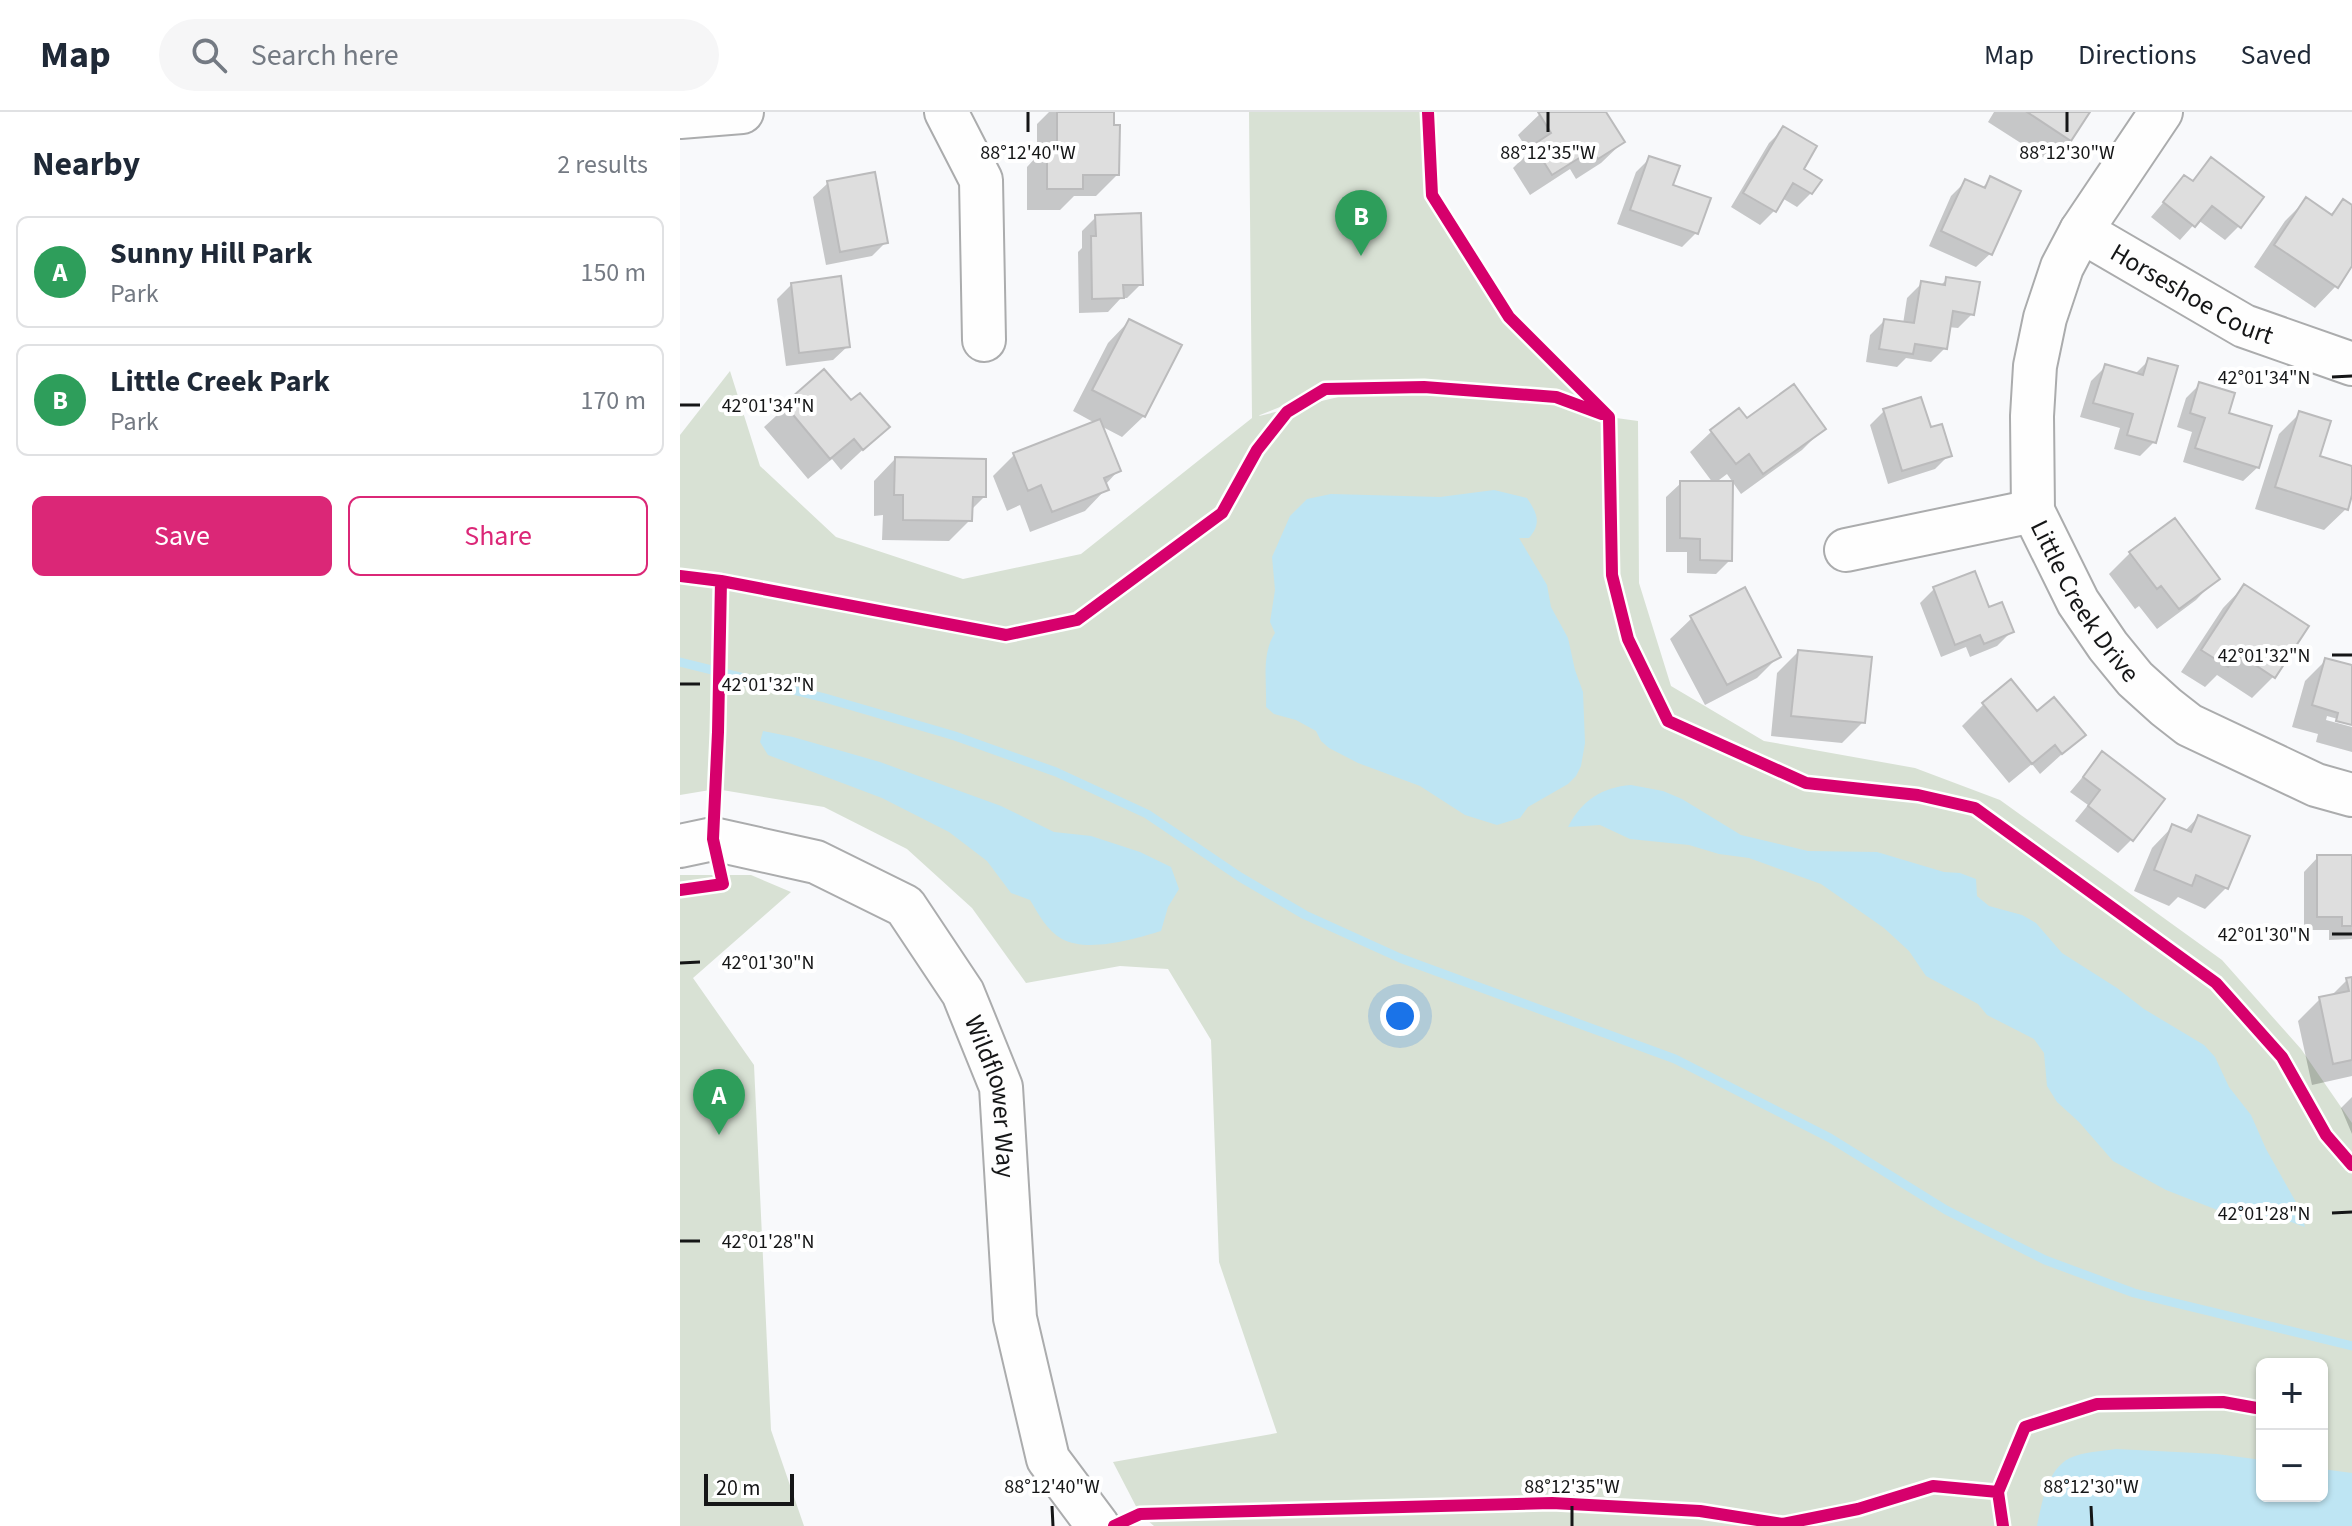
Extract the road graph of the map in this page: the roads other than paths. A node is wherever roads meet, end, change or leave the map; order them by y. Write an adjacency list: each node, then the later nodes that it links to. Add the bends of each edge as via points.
1 (742, 112): 4 (street)
2 (946, 112): 6 (street, via 981,180)
3 (2161, 112): 5 (street, Little Creek Drive)
4 (680, 117)
5 (2081, 231): 7 (street, Horseshoe Court, via 2244,326); 8 (street, Little Creek Drive, via 2062,267 2035,366)
6 (984, 340)
7 (2352, 364)
8 (2033, 511): 9 (street); 10 (street, Little Creek Drive, via 2078,602 2135,679 2166,707 2217,739 2316,785)
9 (1846, 550)
10 (2352, 795)
11 (680, 846): 12 (street, Wildflower Way, via 713,839 816,862 905,906 963,993 1001,1087 1015,1318 1048,1459)
12 (1098, 1526)

